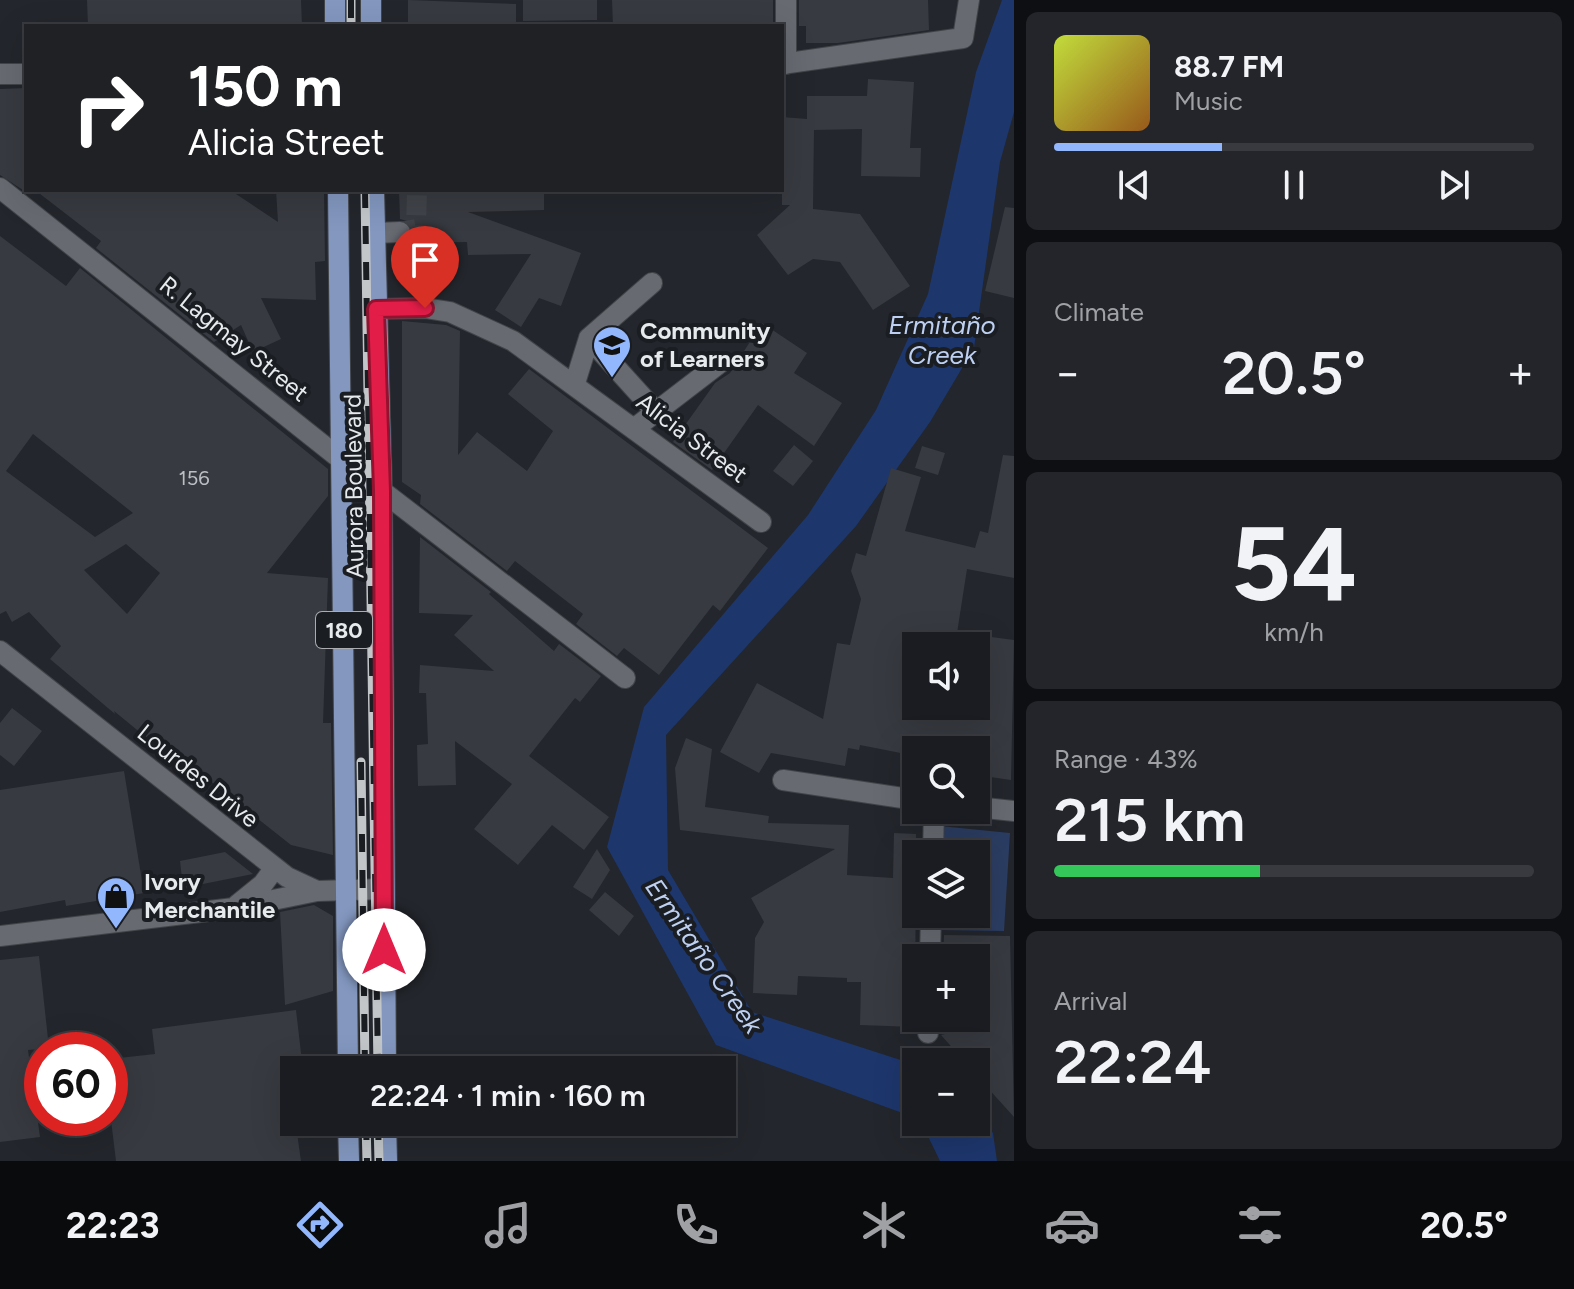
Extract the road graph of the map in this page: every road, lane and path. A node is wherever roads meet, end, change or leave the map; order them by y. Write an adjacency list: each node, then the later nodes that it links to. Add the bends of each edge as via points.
1 (335, 0): 5 (main road)
2 (371, 0): 6 (main road)
3 (786, 0): 7 (street)
4 (969, 0): 7 (street, via 963,38)
5 (335, 24)
6 (371, 24)
7 (784, 64)
8 (0, 74): 9 (street)
9 (24, 74)
10 (0, 188): 22 (street, R. Lagmay Street)
11 (338, 192): 22 (main road, Aurora Boulevard / 180)
12 (374, 192): 14 (main road, Aurora Boulevard / 180)
13 (400, 232): 14 (street)
14 (375, 233): 16 (main road, Aurora Boulevard / 180)
15 (652, 283): 17 (street)
16 (376, 309): 19 (street, Alicia Street, via 450,312 513,341); 23 (main road, Aurora Boulevard / 180)
17 (589, 338): 19 (street); 20 (street)
18 (721, 362): 20 (street)
19 (575, 383): 21 (street, Alicia Street)
20 (656, 412): 21 (street)
21 (635, 428): 24 (street, Alicia Street)
22 (343, 461): 23 (street, R. Lagmay Street); 34 (main road, Aurora Boulevard / 180)
23 (382, 491): 26 (street, R. Lagmay Street); 32 (main road, Aurora Boulevard / 180)
24 (761, 522)
25 (0, 651): 31 (street, Lourdes Drive)
26 (625, 678)
27 (783, 780): 28 (street)
28 (902, 798)
29 (990, 808): 30 (street)
30 (1014, 811)
31 (274, 869): 33 (street, Lourdes Drive); 35 (street)
32 (384, 889): 34 (street, Lourdes Drive); 38 (main road, Aurora Boulevard / 180)
33 (317, 891): 34 (street, Lourdes Drive); 35 (street)
34 (346, 891): 37 (main road, Aurora Boulevard / 180)
35 (234, 908): 36 (street)
36 (0, 936)
37 (348, 1056)
38 (386, 1056)
39 (369, 1136): 41 (main road)
40 (386, 1136): 42 (main road)
41 (348, 1142)
42 (387, 1161)

